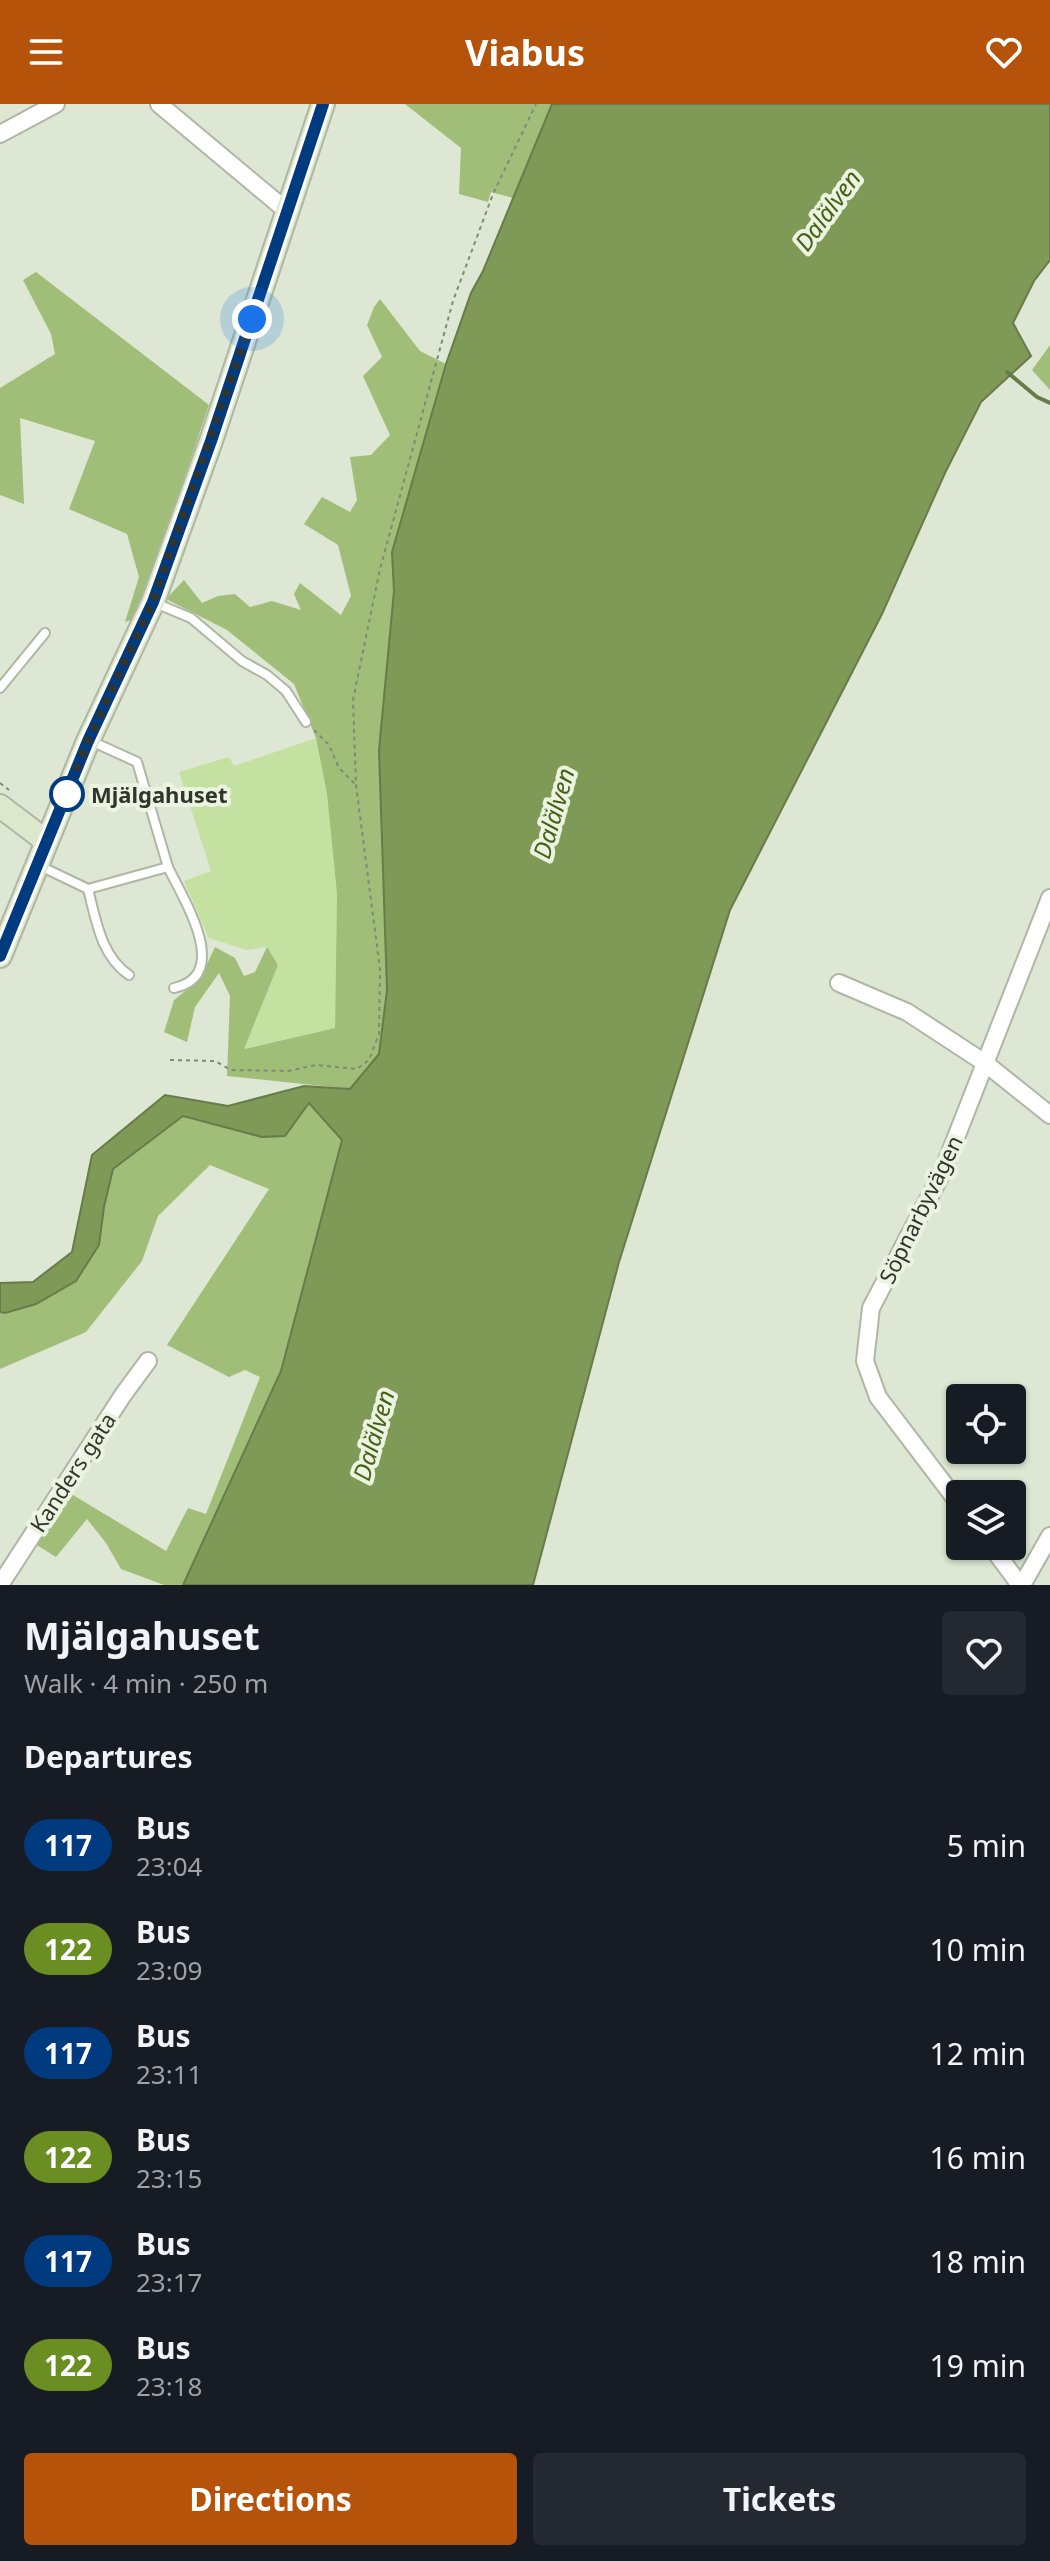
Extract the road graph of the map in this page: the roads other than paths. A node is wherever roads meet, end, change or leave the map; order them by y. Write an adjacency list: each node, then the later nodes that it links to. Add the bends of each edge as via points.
1 (56, 104): 4 (street)
2 (159, 104): 5 (street)
3 (323, 104): 5 (street)
4 (0, 134)
5 (288, 212): 6 (street)
6 (153, 602): 9 (lane, via 191,618 267,675 286,691); 10 (street)
7 (45, 633): 8 (lane)
8 (0, 688)
9 (306, 722)
10 (88, 741): 12 (street); 14 (lane, via 137,762)
11 (6, 799): 12 (street)
12 (46, 841): 13 (street)
13 (37, 865): 15 (lane); 17 (street)
14 (168, 867): 15 (lane); 20 (lane, via 202,940 199,972 187,985)
15 (88, 889): 18 (lane, via 99,935 115,965)
16 (1050, 898): 21 (street, Söpnarbyvägen)
17 (0, 956)
18 (129, 975)
19 (839, 983): 21 (street, via 907,1012)
20 (174, 988)
21 (985, 1063): 22 (street); 24 (street, Söpnarbyvägen, via 942,1173 871,1308 865,1361 878,1397)
22 (1050, 1115)
23 (148, 1361): 27 (street, Kanders gata)
24 (946, 1487)
25 (1050, 1536): 28 (street)
26 (1002, 1560): 28 (street)
27 (0, 1585)
28 (1021, 1585)

